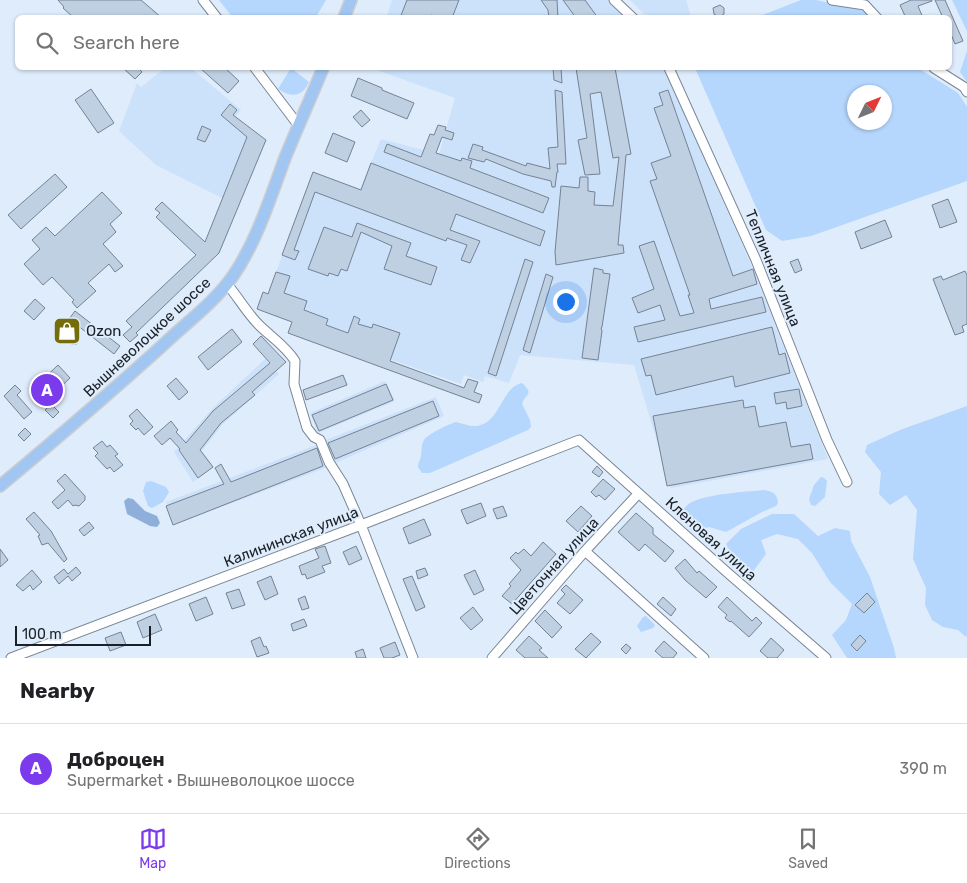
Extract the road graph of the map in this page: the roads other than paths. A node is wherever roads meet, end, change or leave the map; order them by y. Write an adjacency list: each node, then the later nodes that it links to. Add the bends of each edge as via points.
1 (203, 0): 5 (street)
2 (351, 0): 6 (main road)
3 (614, 0): 7 (street)
4 (832, 0): 8 (street, via 865,5)
5 (215, 15)
6 (345, 15)
7 (630, 15)
8 (874, 15)
9 (257, 70): 14 (street)
10 (322, 70): 14 (main road, Вышневолоцкое шоссе)
11 (670, 70): 17 (street, Тепличная улица, via 756,260 827,440)
12 (937, 70): 13 (street)
13 (967, 92)
14 (300, 126): 15 (main road, Вышневолоцкое шоссе, via 249,248)
15 (227, 284): 18 (main road, Вышневолоцкое шоссе, via 201,312); 20 (street, via 250,316 295,361 294,384 307,428 320,440)
16 (579, 440): 19 (street, Кленовая улица); 20 (street, Калининская улица)
17 (847, 482)
18 (0, 486)
19 (638, 494): 21 (street, Цветочная улица); 27 (street, Кленовая улица)
20 (361, 525): 22 (street, Калининская улица); 24 (street)
21 (584, 551): 25 (street, Цветочная улица); 26 (street)
22 (25, 655): 23 (street, Калининская улица)
23 (11, 658)
24 (413, 658)
25 (492, 658)
26 (704, 658)
27 (826, 658)

